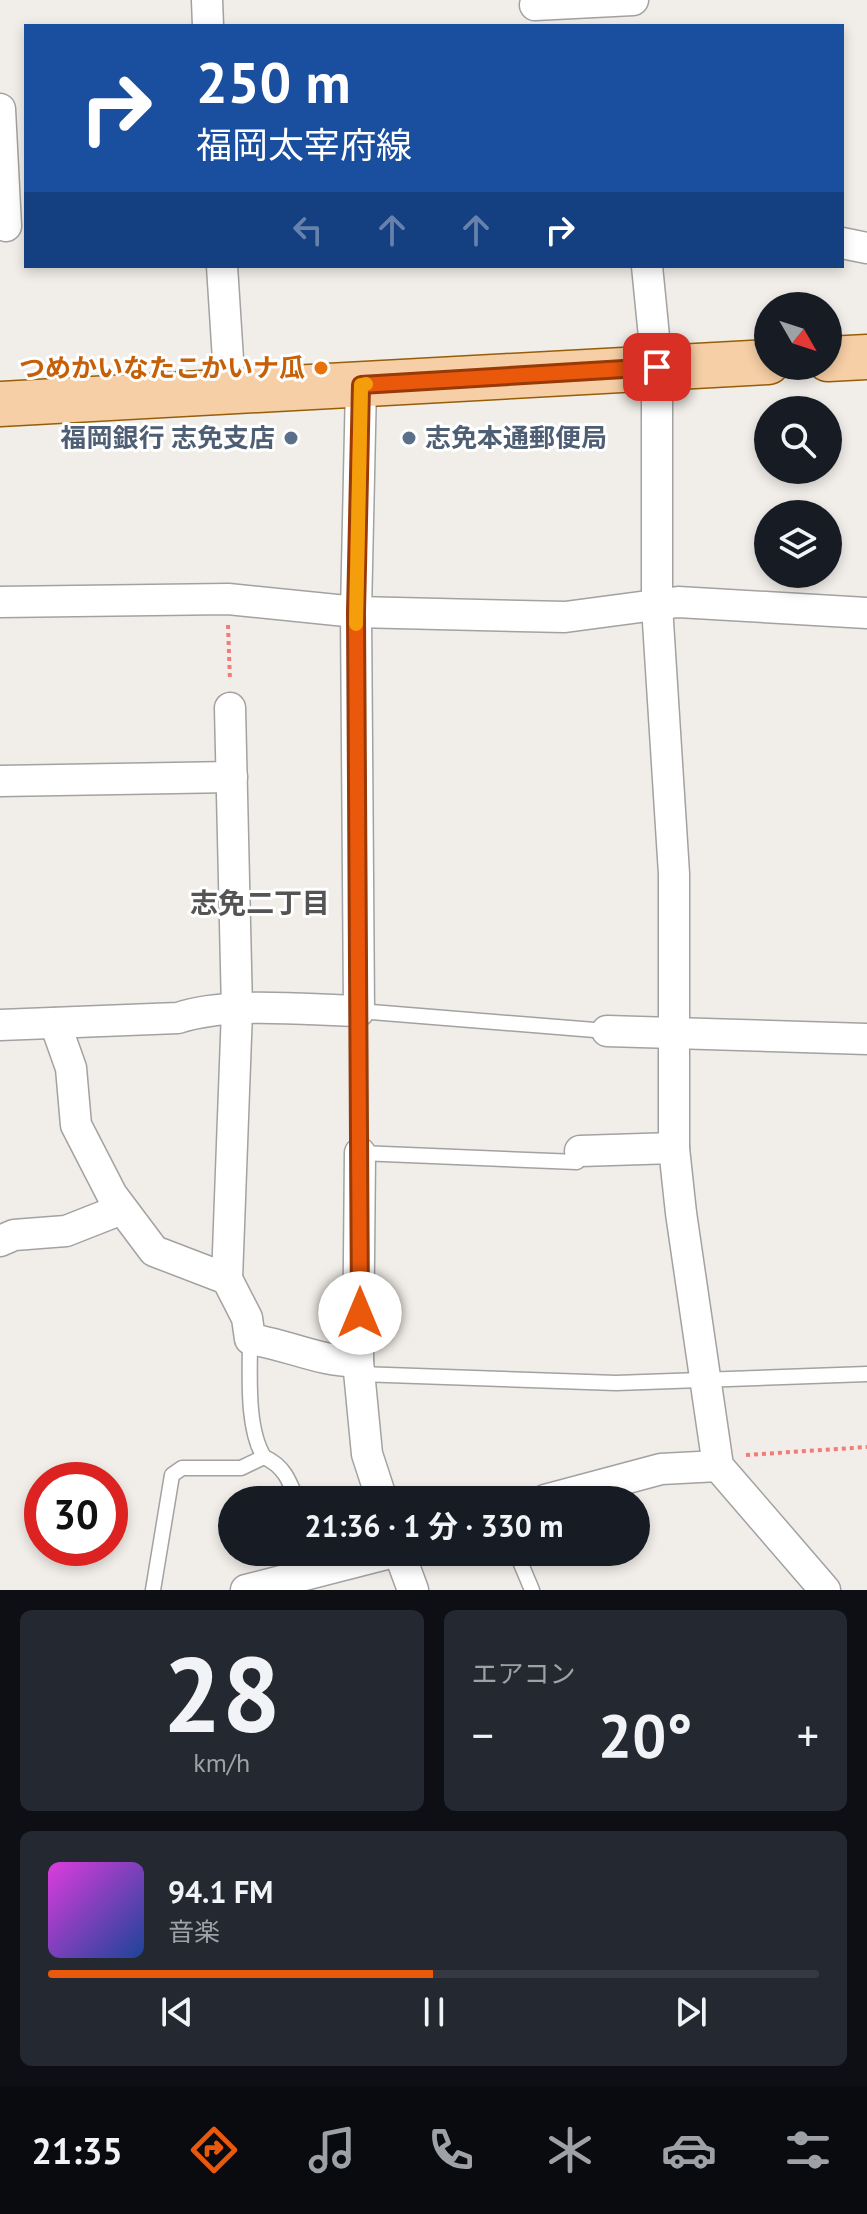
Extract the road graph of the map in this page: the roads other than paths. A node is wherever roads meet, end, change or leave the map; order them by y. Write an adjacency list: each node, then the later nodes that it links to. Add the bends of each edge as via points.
1 (207, 0): 4 (street)
2 (633, 0): 3 (street); 5 (street)
3 (535, 5)
4 (208, 24)
5 (634, 24)
6 (0, 109): 7 (street)
7 (11, 226)
8 (844, 243): 9 (street)
9 (867, 248)
10 (222, 268): 17 (street)
11 (647, 268): 15 (street)
12 (867, 357): 13 (main road)
13 (842, 358)
14 (754, 363): 15 (main road)
15 (657, 367): 16 (main road); 20 (street)
16 (361, 385): 17 (main road); 21 (street)
17 (230, 391): 18 (main road)
18 (0, 404)
19 (0, 602): 21 (street, via 228,599)
20 (657, 606): 21 (street, via 565,617); 22 (street, via 678,602); 31 (street, via 674,874)
21 (356, 612): 27 (street)
22 (867, 613)
23 (230, 708): 24 (street)
24 (232, 777): 25 (street); 26 (street)
25 (0, 781)
26 (237, 1010): 27 (street); 28 (street); 38 (street)
27 (359, 1011): 30 (lane); 35 (lane)
28 (55, 1023): 29 (street); 36 (street, via 71,1068 76,1125)
29 (0, 1025)
30 (607, 1031): 31 (street)
31 (673, 1031): 32 (street); 33 (street)
32 (867, 1039)
33 (674, 1148): 34 (street); 42 (street)
34 (580, 1151): 35 (lane, via 577,1162)
35 (360, 1153): 40 (street)
36 (122, 1209): 37 (street, via 66,1231); 38 (street, via 154,1251)
37 (0, 1241)
38 (227, 1279): 39 (street, via 247,1318)
39 (250, 1339): 40 (street); 43 (lane, via 256,1444)
40 (359, 1368): 42 (lane, via 616,1383); 46 (street, via 367,1454)
41 (867, 1374): 42 (lane)
42 (707, 1379): 44 (street)
43 (264, 1457): 45 (lane, via 275,1461); 51 (lane, via 241,1468 182,1468 172,1475)
44 (717, 1462): 47 (street, via 661,1469); 55 (street)
45 (291, 1486)
46 (377, 1486)
47 (597, 1486)
48 (310, 1566): 52 (street)
49 (402, 1566): 53 (street)
50 (522, 1566): 54 (lane)
51 (153, 1590)
52 (246, 1590)
53 (413, 1590)
54 (532, 1590)
55 (825, 1590)

